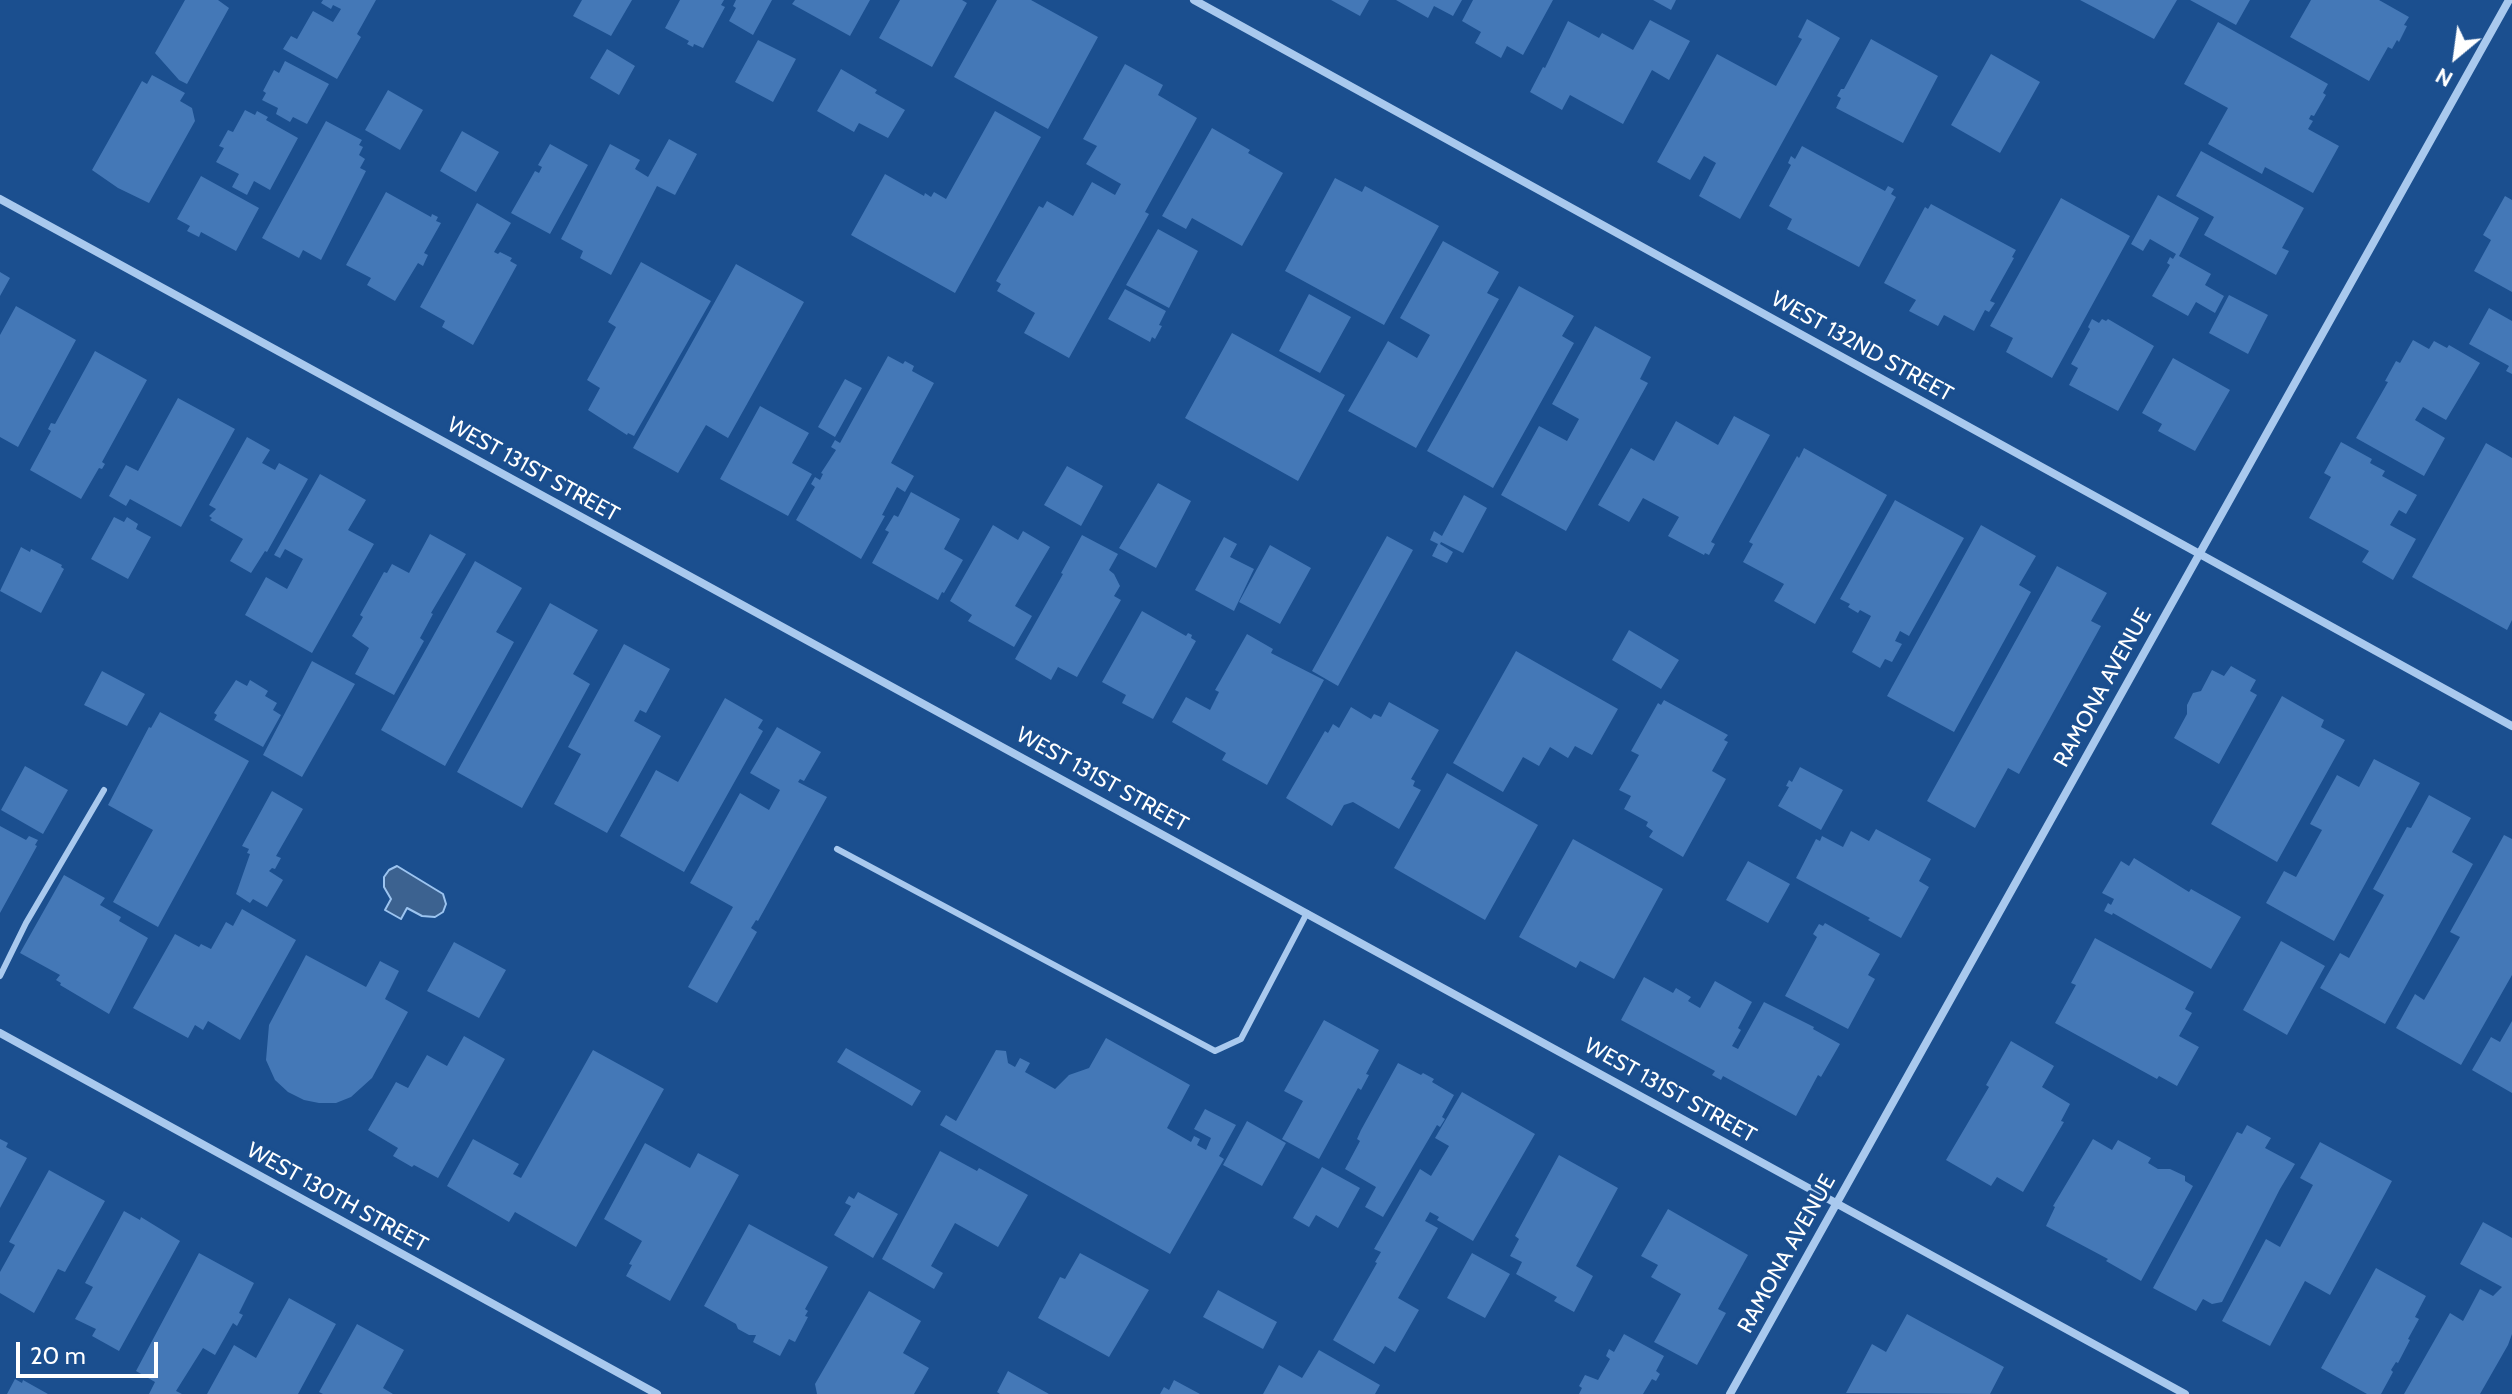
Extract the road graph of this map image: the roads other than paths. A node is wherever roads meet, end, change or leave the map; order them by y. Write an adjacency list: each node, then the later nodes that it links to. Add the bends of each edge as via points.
1 (1194, 0): 4 (street, WEST 132ND STREET)
2 (2509, 0): 4 (street, RAMONA AVENUE)
3 (0, 199): 8 (street, WEST 131ST STREET)
4 (2199, 553): 5 (street, WEST 132ND STREET); 11 (street, RAMONA AVENUE)
5 (2512, 726)
6 (104, 790): 9 (lane)
7 (837, 849): 8 (lane, via 1215,1051 1241,1039)
8 (1307, 913): 11 (street, WEST 131ST STREET)
9 (0, 976)
10 (0, 1033): 12 (street, WEST 130TH STREET)
11 (1837, 1202): 13 (street, RAMONA AVENUE); 14 (street, WEST 131ST STREET)
12 (657, 1394)
13 (1730, 1394)
14 (2185, 1394)

